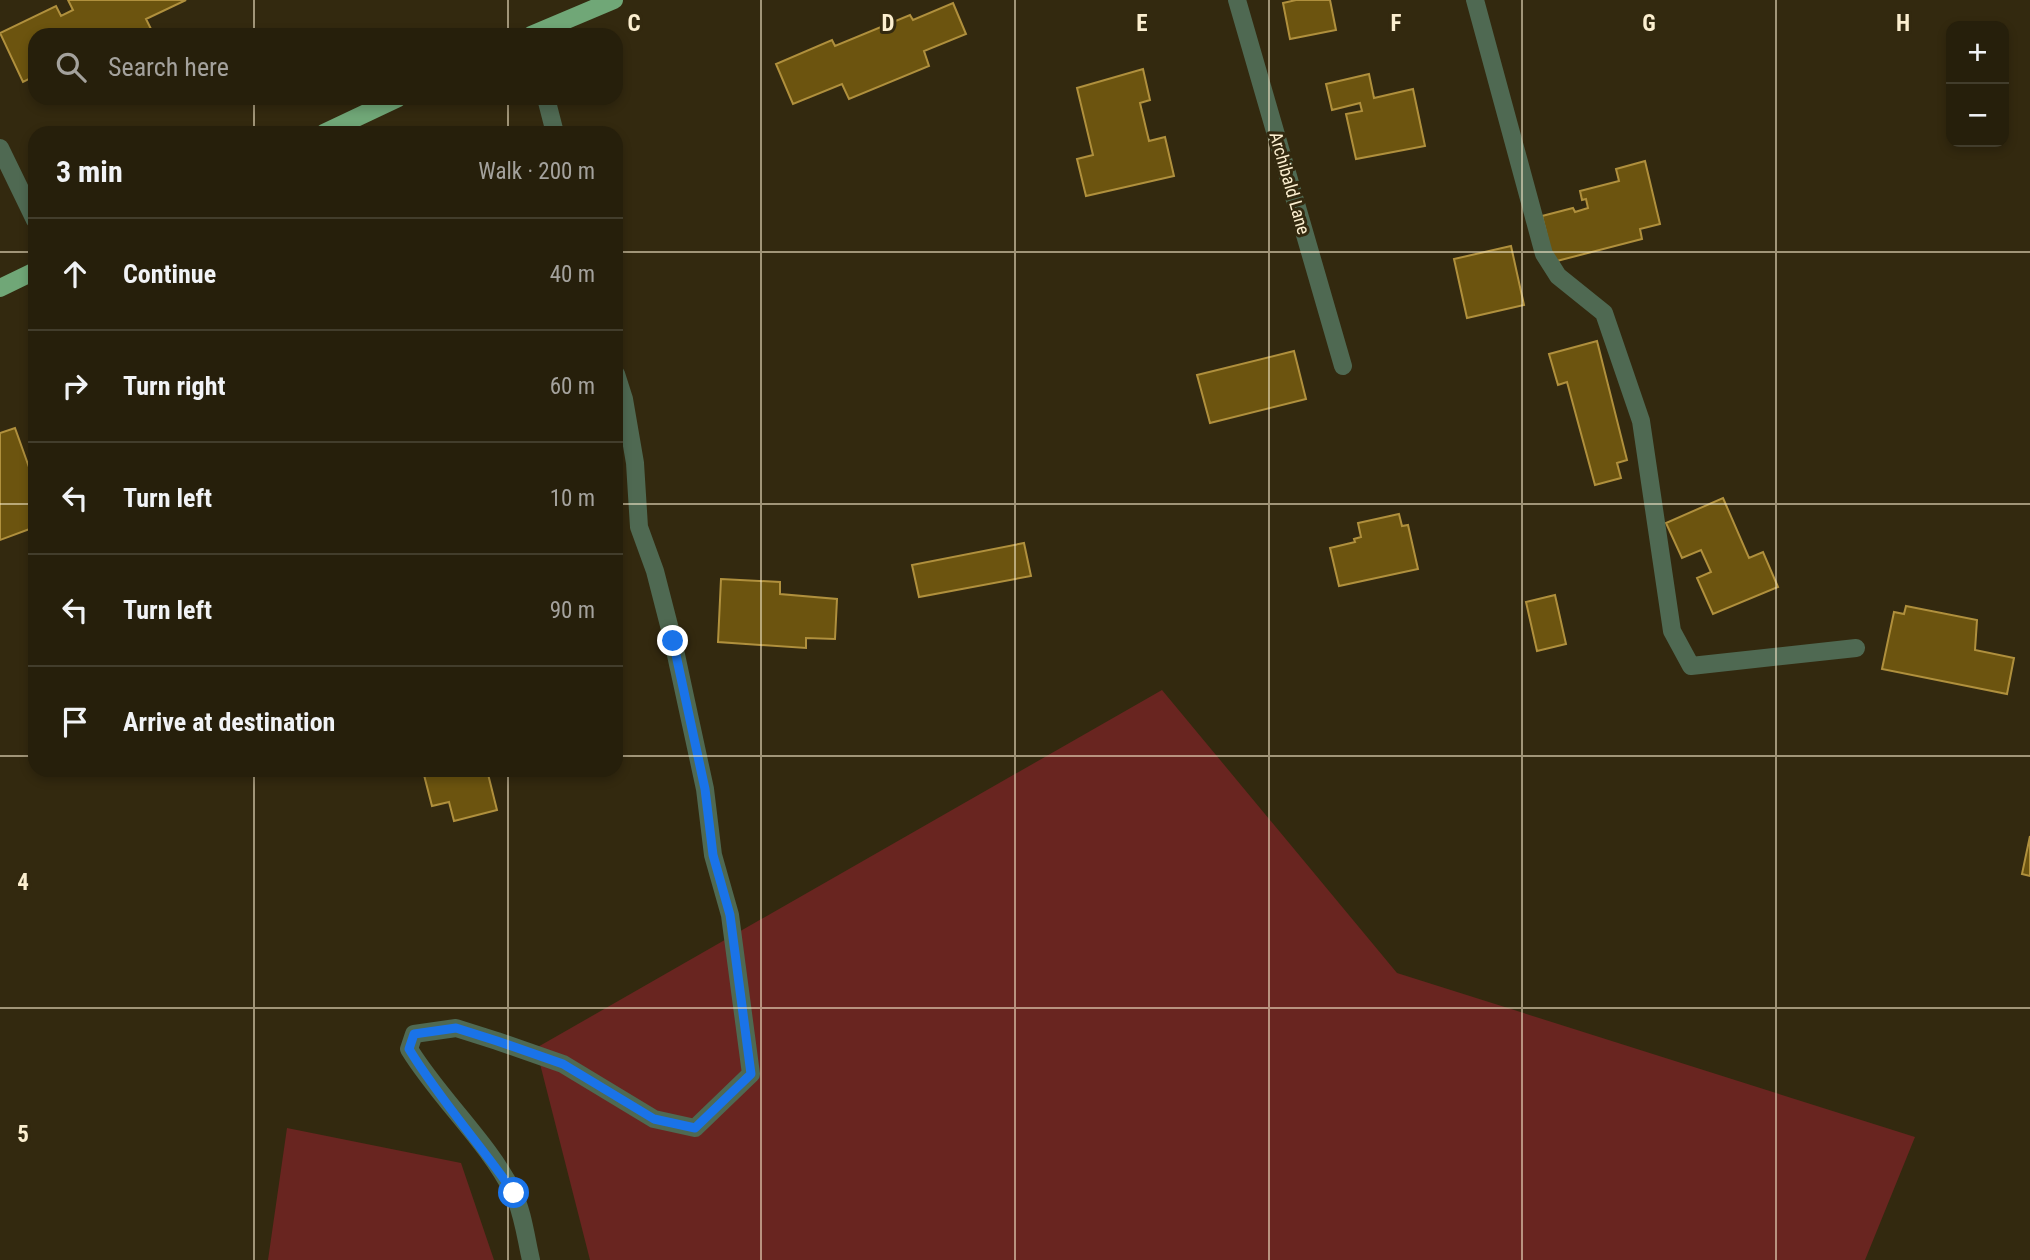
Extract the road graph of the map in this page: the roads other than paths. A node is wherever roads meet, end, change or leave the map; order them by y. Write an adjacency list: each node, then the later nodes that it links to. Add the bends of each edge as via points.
1 (614, 0): 4 (main road)
2 (1237, 0): 13 (street, Archibald Lane)
3 (1475, 0): 15 (street, via 1544,254 1558,276 1604,313 1642,421 1672,631 1691,666)
4 (548, 28)
5 (383, 105): 7 (main road)
6 (548, 105): 8 (street)
7 (339, 126)
8 (553, 126)
9 (0, 148): 10 (street)
10 (28, 206)
11 (28, 274): 12 (main road)
12 (0, 288)
13 (1343, 366)
14 (623, 396): 16 (street, via 635,463 639,527 673,641 705,789 713,855 730,915 751,1074 695,1128 654,1119 563,1064 466,1031 456,1028 414,1034 409,1049 428,1080 514,1193)
15 (1856, 648)
16 (531, 1260)

